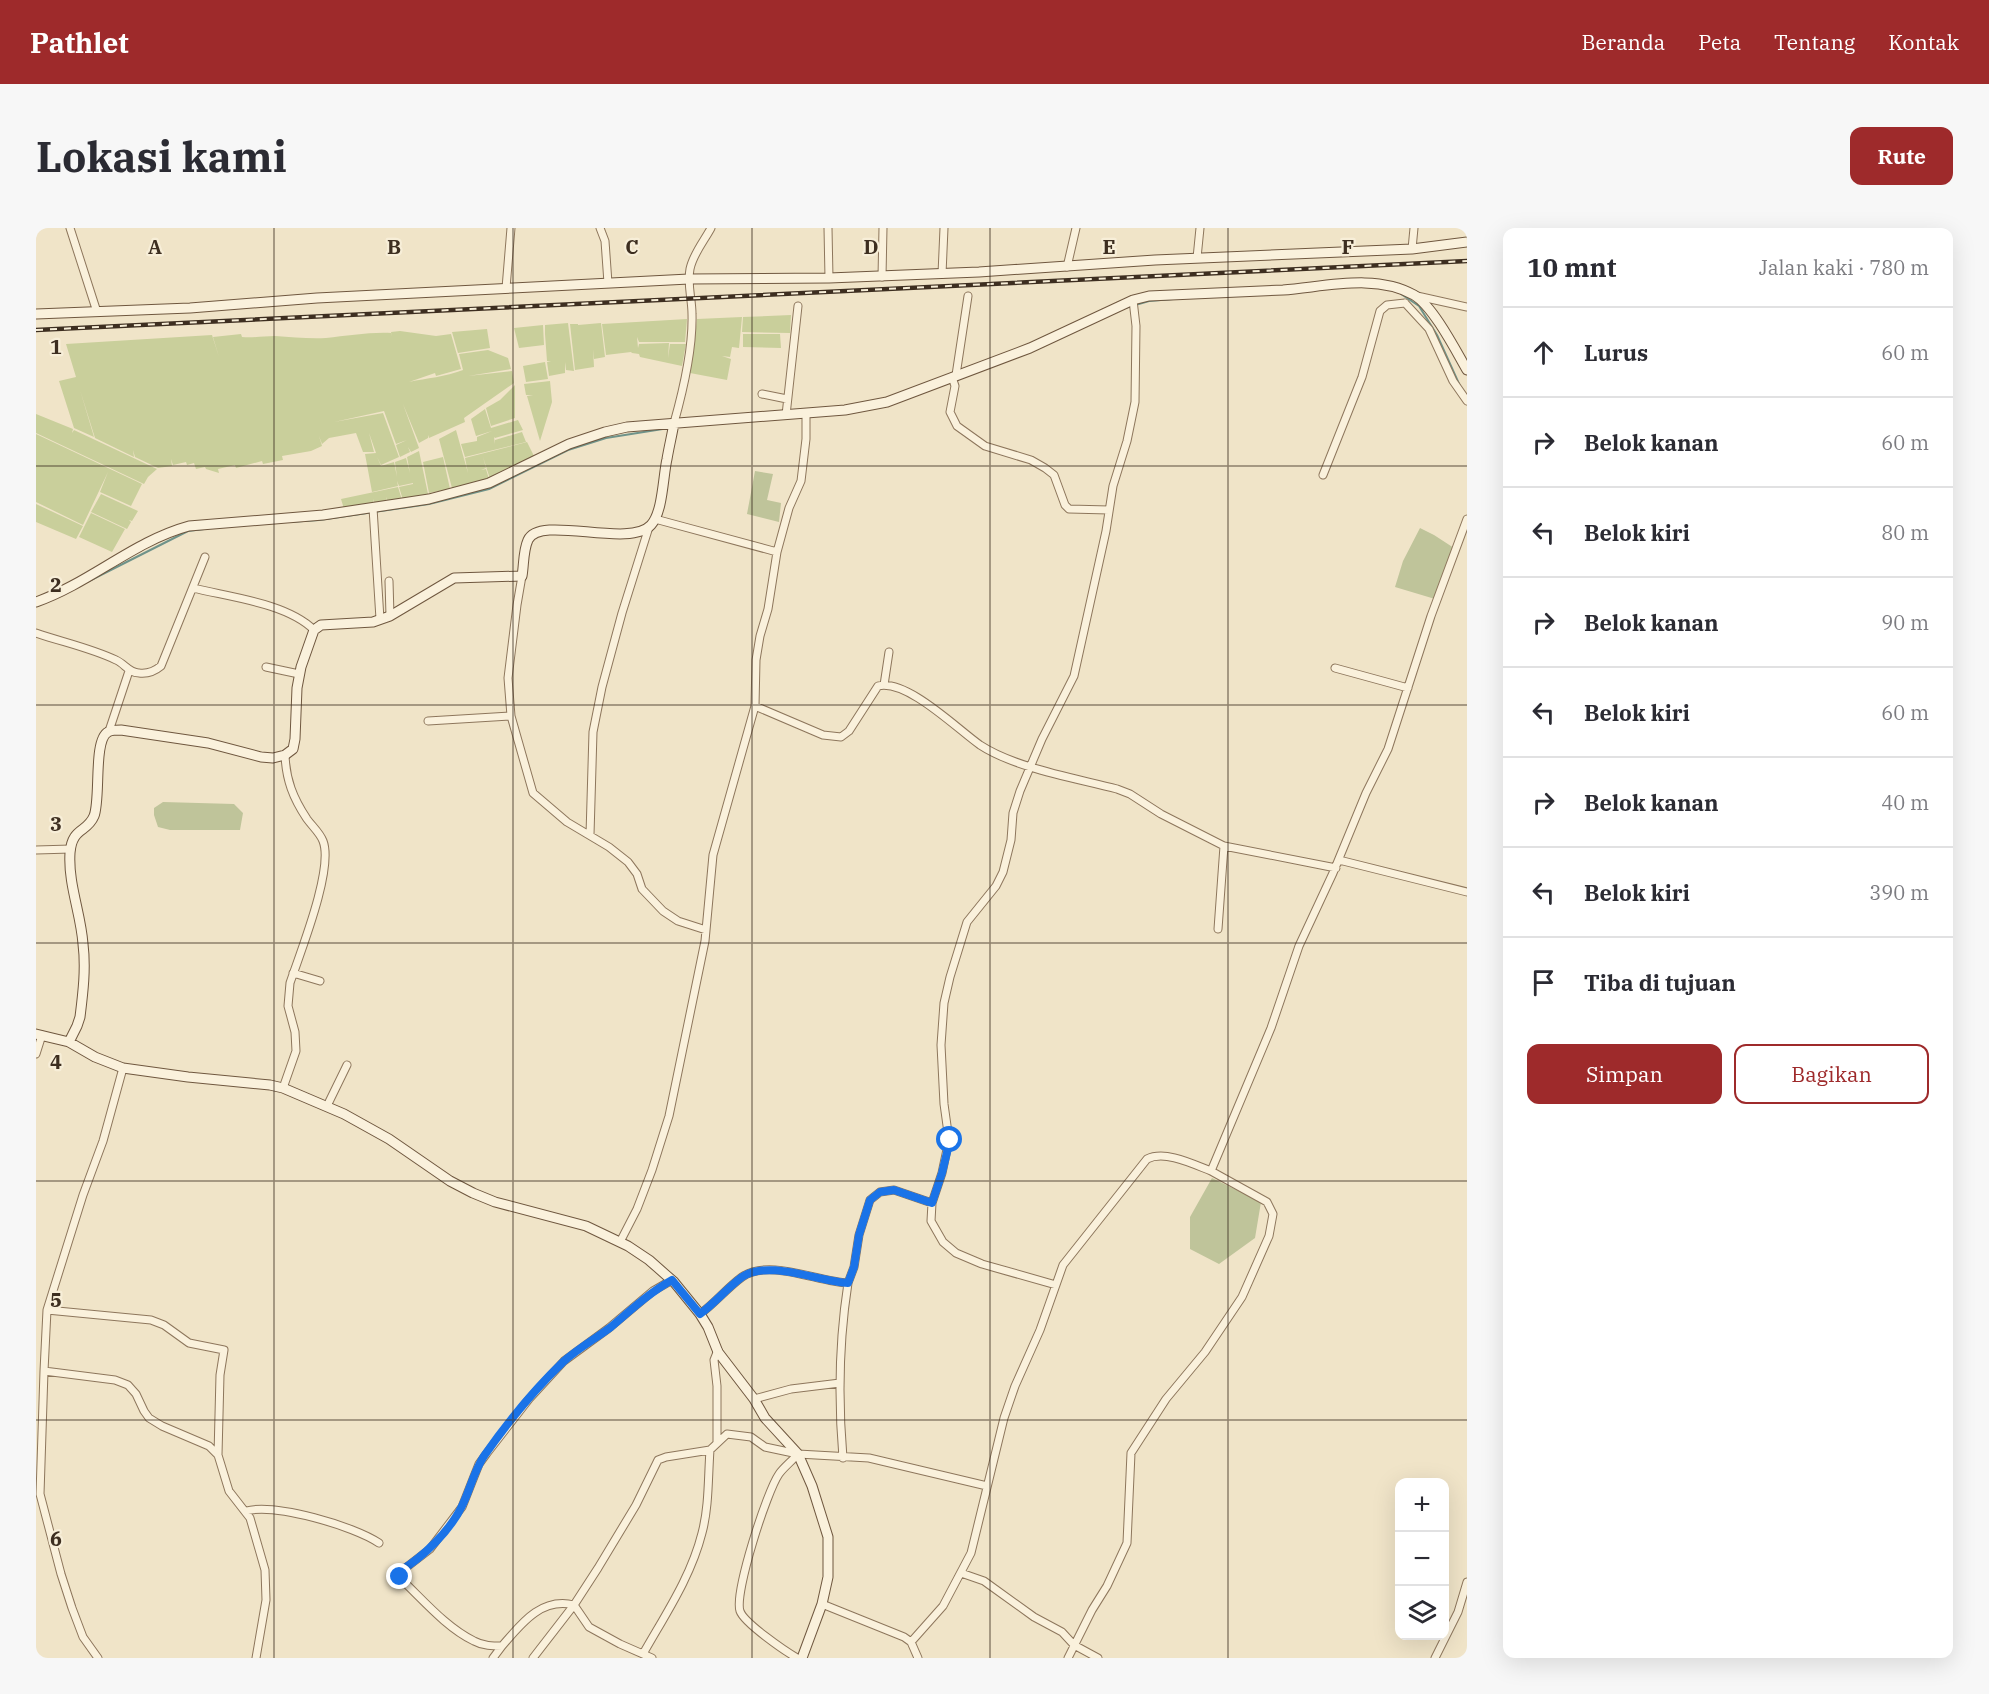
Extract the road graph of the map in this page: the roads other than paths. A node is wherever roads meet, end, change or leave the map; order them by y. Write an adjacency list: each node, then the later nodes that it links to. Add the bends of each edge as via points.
1 (70, 228): 26 (street)
2 (511, 228): 20 (street)
3 (600, 228): 19 (street)
4 (711, 228): 18 (street, via 694,256)
5 (828, 228): 17 (street)
6 (882, 228): 16 (street)
7 (944, 228): 15 (street)
8 (1076, 228): 14 (street)
9 (1200, 228): 13 (street)
10 (1414, 228): 12 (street)
11 (1467, 242): 12 (street)
12 (1412, 249): 13 (street)
13 (1197, 258): 14 (street)
14 (1068, 267): 15 (street)
15 (942, 274): 16 (street)
16 (882, 277): 17 (street)
17 (829, 278): 18 (street)
18 (689, 279): 19 (street); 35 (street, via 690,343)
19 (608, 283): 20 (street)
20 (506, 288): 26 (street)
21 (968, 296): 29 (street)
22 (1409, 298): 23 (street, via 1394,287 1358,284 1149,296); 25 (street); 28 (street, via 1424,303); 32 (street); 36 (street, via 1380,311 1362,377)
23 (1133, 301): 29 (street); 37 (street, via 1135,402)
24 (798, 306): 31 (street)
25 (1467, 307)
26 (97, 312): 27 (street)
27 (36, 314)
28 (1467, 370)
29 (954, 379): 34 (street, via 887,402); 37 (street, via 950,412 957,426 985,446 1045,468 1054,475 1069,509)
30 (762, 394): 31 (street)
31 (787, 399): 33 (street)
32 (1467, 401)
33 (786, 415): 34 (street); 35 (street)
34 (806, 416): 41 (street, via 801,481)
35 (674, 424): 38 (street, via 605,432 569,444 489,483); 40 (street)
36 (1323, 476)
37 (1109, 510): 63 (street, via 1074,676)
38 (373, 511): 46 (street, via 189,526); 48 (street)
39 (1467, 519): 57 (street)
40 (652, 523): 41 (street); 43 (street, via 634,534 567,530 532,535); 64 (street, via 622,613 593,732)
41 (777, 552): 58 (street, via 756,660)
42 (205, 557): 45 (street)
43 (522, 576): 47 (street, via 454,578); 59 (street, via 508,678)
44 (389, 581): 47 (street)
45 (193, 588): 49 (street, via 278,610); 54 (street, via 161,666 149,672)
46 (36, 602)
47 (390, 616): 48 (street)
48 (380, 619): 49 (street, via 321,625)
49 (314, 630): 55 (street)
50 (36, 633): 54 (street, via 116,660)
51 (889, 652): 56 (street)
52 (266, 667): 55 (street)
53 (1335, 668): 57 (street)
54 (129, 670): 61 (street)
55 (299, 674): 62 (street, via 295,739 293,749)
56 (884, 685): 58 (street, via 878,686 841,737 823,735); 63 (street, via 920,699 981,746)
57 (1408, 688): 68 (street, via 1388,749)
58 (755, 706): 71 (street, via 713,855)
59 (511, 716): 60 (street); 64 (street, via 533,793 567,822)
60 (428, 722)
61 (109, 731): 62 (street, via 208,743 261,757); 66 (street, via 101,740 96,809 93,818 74,837)
62 (285, 755): 72 (street, via 291,793 325,849 321,894)
63 (1032, 766): 65 (street, via 1123,791); 82 (street, via 1013,813 1010,849 1003,872 967,922 944,1003 941,1045 950,1140)
64 (590, 835): 71 (street, via 628,862 642,889 663,911 678,921)
65 (1224, 846): 68 (street); 70 (street)
66 (71, 849): 67 (street); 75 (street, via 84,958 80,1017)
67 (36, 850)
68 (1337, 864): 69 (street); 81 (street, via 1299,946 1271,1028)
69 (1467, 892)
70 (1218, 929)
71 (706, 930): 83 (street, via 669,1116 637,1209)
72 (293, 973): 73 (street); 79 (street, via 287,997 296,1052)
73 (320, 981)
74 (39, 1034): 75 (street); 76 (street)
75 (69, 1042): 78 (street)
76 (36, 1054)
77 (347, 1065): 80 (street)
78 (123, 1068): 79 (street); 87 (street)
79 (283, 1088): 80 (street)
80 (327, 1106): 83 (street, via 389,1139 473,1192 495,1202 586,1226)
81 (1211, 1171): 86 (street, via 1179,1159 1147,1159 1063,1265); 107 (street, via 1267,1202 1273,1214 1269,1236 1242,1298 1131,1453 1127,1543)
82 (932, 1203): 85 (street, via 894,1190 880,1192 870,1200); 86 (street, via 931,1221 943,1242 956,1253)
83 (620, 1242): 84 (street)
84 (672, 1280): 88 (street); 108 (street, via 564,1361 543,1383 479,1464 462,1508 420,1558 399,1572 402,1580 451,1626 475,1642)
85 (848, 1283): 88 (street, via 778,1271 752,1272); 92 (street)
86 (1056, 1285): 99 (street, via 1007,1407)
87 (47, 1310): 90 (street); 97 (street, via 151,1320 189,1343 224,1350)
88 (700, 1314): 89 (street)
89 (718, 1350): 93 (street); 94 (street, via 714,1360)
90 (40, 1354): 91 (street)
91 (44, 1371): 97 (street, via 128,1385 149,1418 210,1446); 110 (street, via 40,1494 72,1608 83,1637)
92 (840, 1383): 93 (street); 98 (street)
93 (754, 1398): 96 (street, via 765,1418)
94 (717, 1442): 95 (street); 96 (street, via 727,1434 738,1434 765,1447)
95 (710, 1450): 105 (street, via 658,1460 624,1525); 109 (street, via 702,1534 678,1594)
96 (798, 1454): 98 (street); 104 (street, via 828,1537 828,1577); 115 (street, via 778,1475 761,1514 739,1605 743,1617)
97 (218, 1455): 100 (street, via 229,1491)
98 (843, 1458): 99 (street, via 869,1458)
99 (987, 1486): 102 (street, via 971,1553)
100 (246, 1511): 101 (street, via 259,1508 301,1515 366,1534); 111 (street, via 265,1570 265,1608)
101 (379, 1543)
102 (961, 1573): 106 (street, via 943,1606); 107 (street, via 984,1581 1062,1632)
103 (1467, 1582): 120 (street, via 1458,1612)
104 (822, 1604): 106 (street); 116 (street)
105 (574, 1605): 108 (street, via 555,1604 531,1614); 109 (street, via 588,1627); 113 (street)
106 (911, 1642): 117 (street)
107 (1074, 1645): 118 (street); 119 (street)
108 (502, 1646): 112 (street)
109 (643, 1654): 114 (street)
110 (98, 1658)
111 (256, 1658)
112 (493, 1658)
113 (533, 1658)
114 (652, 1658)
115 (797, 1658)
116 (802, 1658)
117 (918, 1658)
118 (1068, 1658)
119 (1098, 1658)
120 (1435, 1658)

